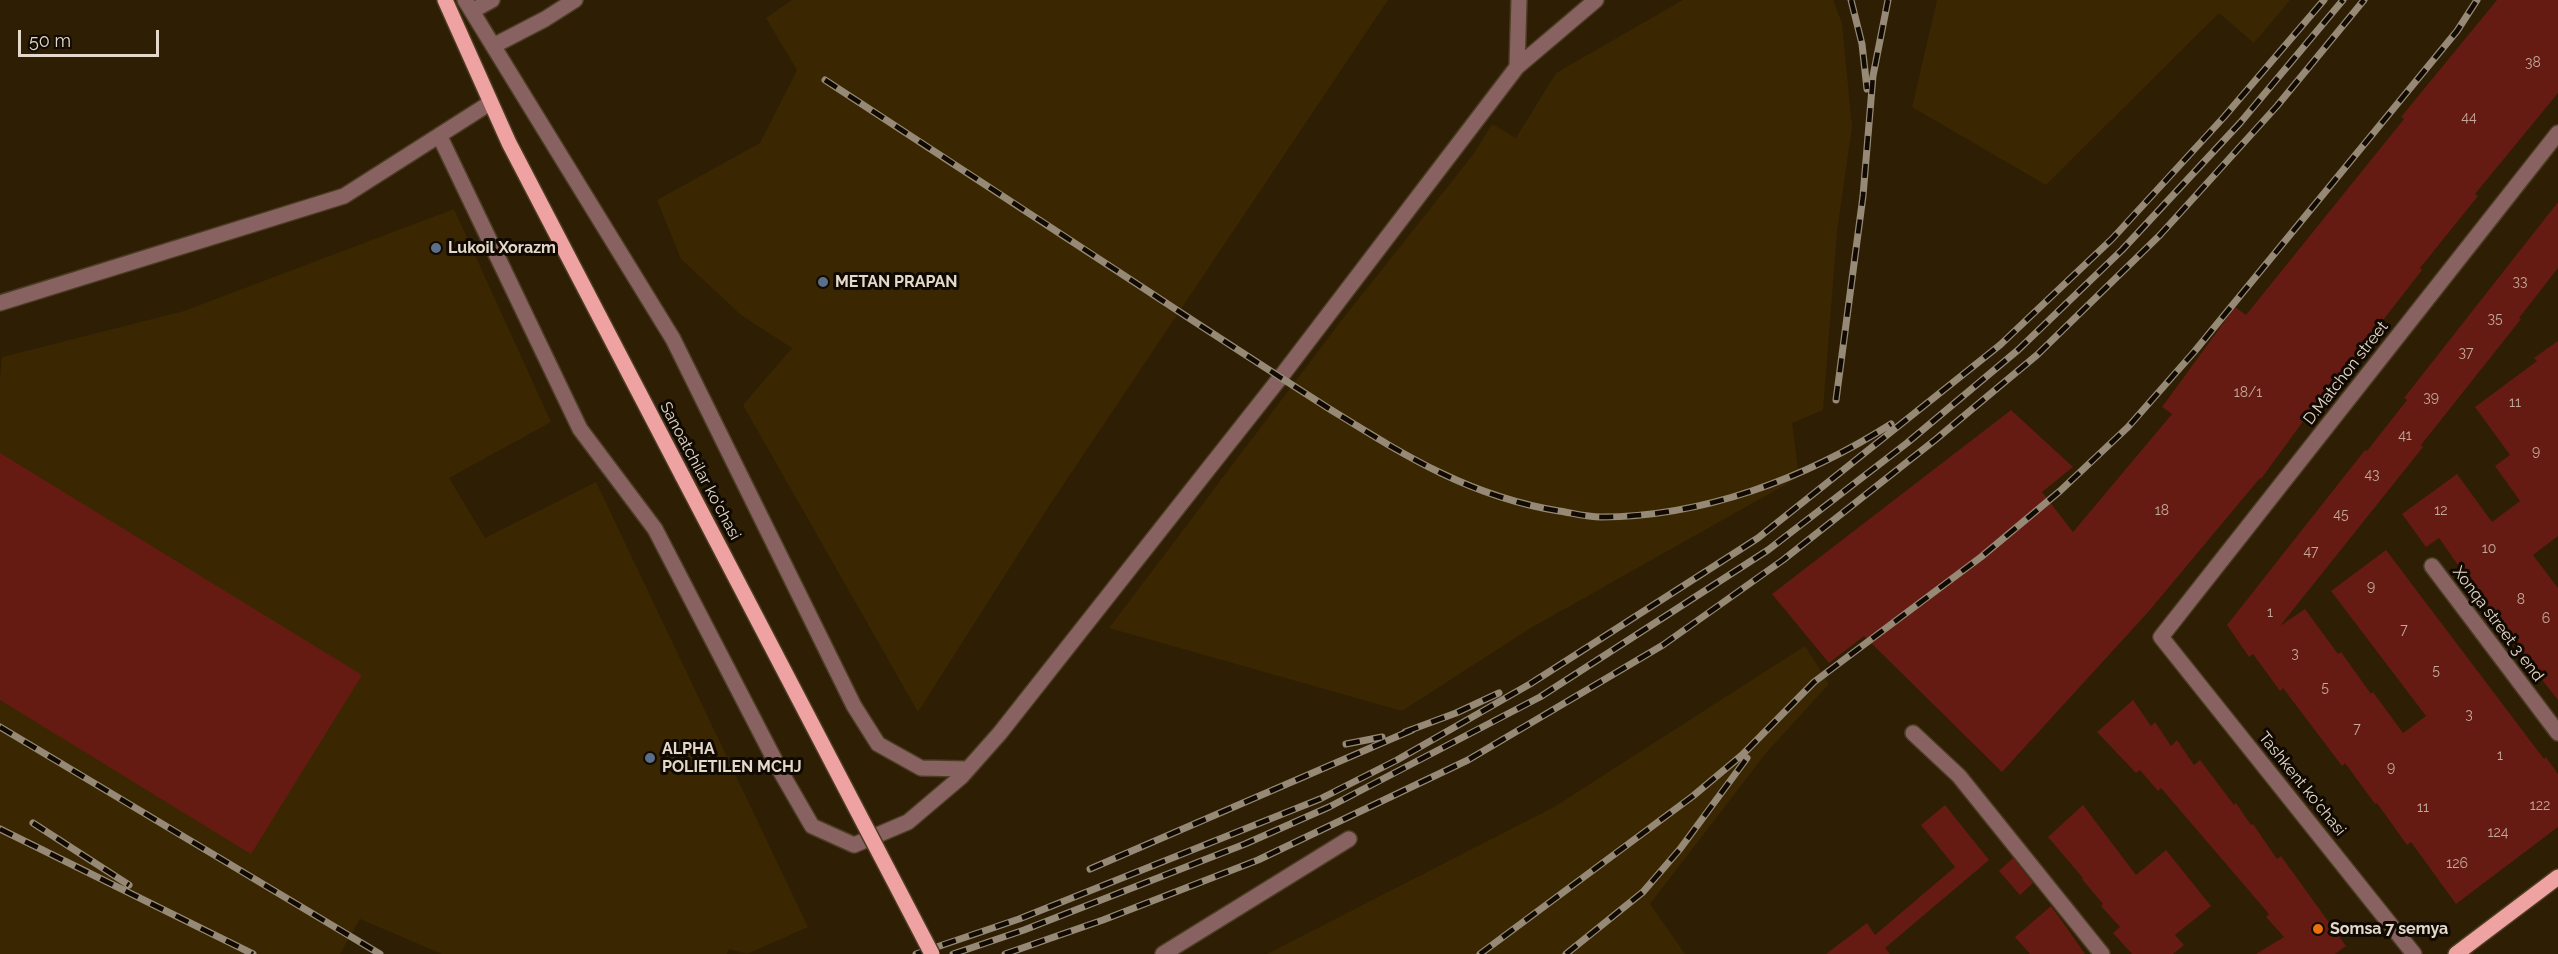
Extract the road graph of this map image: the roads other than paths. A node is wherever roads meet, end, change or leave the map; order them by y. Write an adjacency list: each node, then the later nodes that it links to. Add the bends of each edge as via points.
1 (445, 0): 9 (main road, Sanoatchilar ko'chasi)
2 (492, 0): 6 (street)
3 (575, 0): 7 (street)
4 (1519, 0): 8 (street)
5 (1596, 0): 8 (street)
6 (468, 6): 7 (street)
7 (493, 46): 17 (street, via 674,339 854,706 878,744 921,768)
8 (1517, 67): 17 (street, via 1280,378 1000,734)
9 (490, 103): 11 (street); 20 (main road, Sanoatchilar ko'chasi, bridge)
10 (2558, 133): 14 (street, D.Matchon street)
11 (440, 137): 12 (street, via 344,196); 17 (street, via 580,429 655,529 812,826 854,845 908,822)
12 (0, 303)
13 (2432, 566): 16 (street, Xonqa street 3 end)
14 (2161, 636): 23 (street, Tashkent ko'chasi)
15 (1913, 733): 22 (street, via 1959,776)
16 (2558, 733)
17 (967, 769)
18 (1349, 839): 21 (street)
19 (2558, 877): 24 (main road)
20 (932, 954)
21 (1163, 954)
22 (2102, 954)
23 (2414, 954)
24 (2456, 954)

